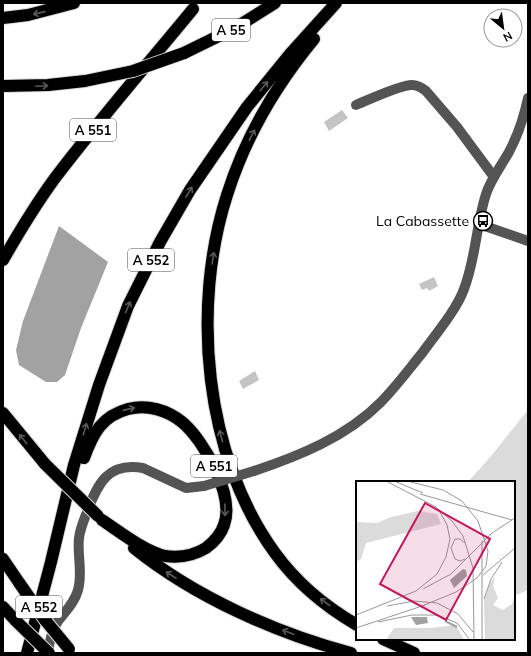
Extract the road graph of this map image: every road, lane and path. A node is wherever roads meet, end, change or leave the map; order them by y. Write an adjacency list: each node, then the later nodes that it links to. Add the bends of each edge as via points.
1 (74, 3): 6 (highway, one-way to 6, via 28,15)
2 (275, 3): 7 (highway, A 55, one-way to 2, bridge, via 40,86 84,81 133,70 184,53 234,28)
3 (336, 3): 18 (highway, A 552, one-way to 3, via 74,466 99,385 128,306 160,242 190,190 247,107)
4 (343, 3): 20 (highway, one-way to 4, via 314,594 289,570 252,516 232,469 220,431 213,395 208,344 208,297 213,258 220,221 234,174 267,105 283,79)
5 (196, 6): 13 (highway, via 99,113 24,213); 14 (highway, A 551, via 55,179)
6 (3, 18)
7 (3, 86)
8 (528, 98): 10 (street, via 519,130)
9 (356, 105): 10 (street, via 403,86 420,86 457,127)
10 (494, 177): 11 (street)
11 (479, 224): 12 (street); 24 (street, bridge, via 472,266 459,300 432,340 393,389 363,418 296,456 254,472 204,486 186,488 136,467 114,471 100,482 79,537 78,591 56,625 50,638)
12 (528, 241)
13 (3, 248)
14 (3, 260)
15 (3, 413): 16 (highway, A 551, one-way to 15, bridge, via 44,464)
16 (100, 518): 18 (highway, A 551, one-way to 16, via 88,447 100,425 113,414 143,407 166,412 191,430 222,485 225,524 212,544 191,555 164,555 143,546); 25 (highway, A 551, one-way to 16, via 304,639 221,603 182,582 150,560)
17 (3, 558): 22 (highway, bridge, via 45,620)
18 (51, 562): 23 (highway, A 552)
19 (3, 607): 24 (highway, bridge)
20 (356, 624)
21 (385, 640): 26 (highway)
22 (71, 651)
23 (27, 653)
24 (48, 653)
25 (351, 653)
26 (414, 653)

